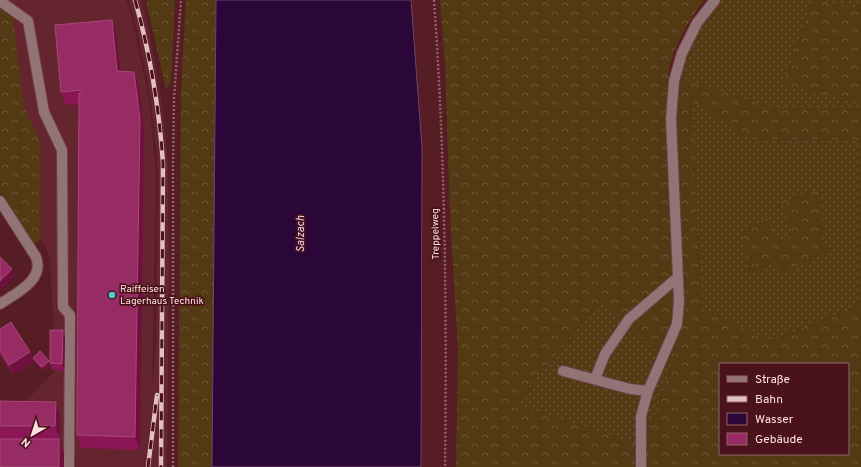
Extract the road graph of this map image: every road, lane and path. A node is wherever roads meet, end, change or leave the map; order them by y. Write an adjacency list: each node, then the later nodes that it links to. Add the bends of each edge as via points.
1 (180, 0): 12 (path, via 174,98)
2 (434, 0): 13 (path, Treppelweg, via 444,216 447,359)
3 (715, 0): 6 (street, via 697,23 682,54 674,81 671,119)
4 (0, 1): 11 (street, via 28,21 44,112 62,150 63,307 70,316)
5 (0, 201): 7 (street, via 39,264 30,283)
6 (678, 277): 9 (street, via 629,319 605,354); 10 (street, via 677,324)
7 (0, 304)
8 (564, 370): 9 (street)
9 (595, 379): 10 (street)
10 (648, 391): 14 (street, via 641,416)
11 (69, 467)
12 (173, 467)
13 (445, 467)
14 (641, 467)

